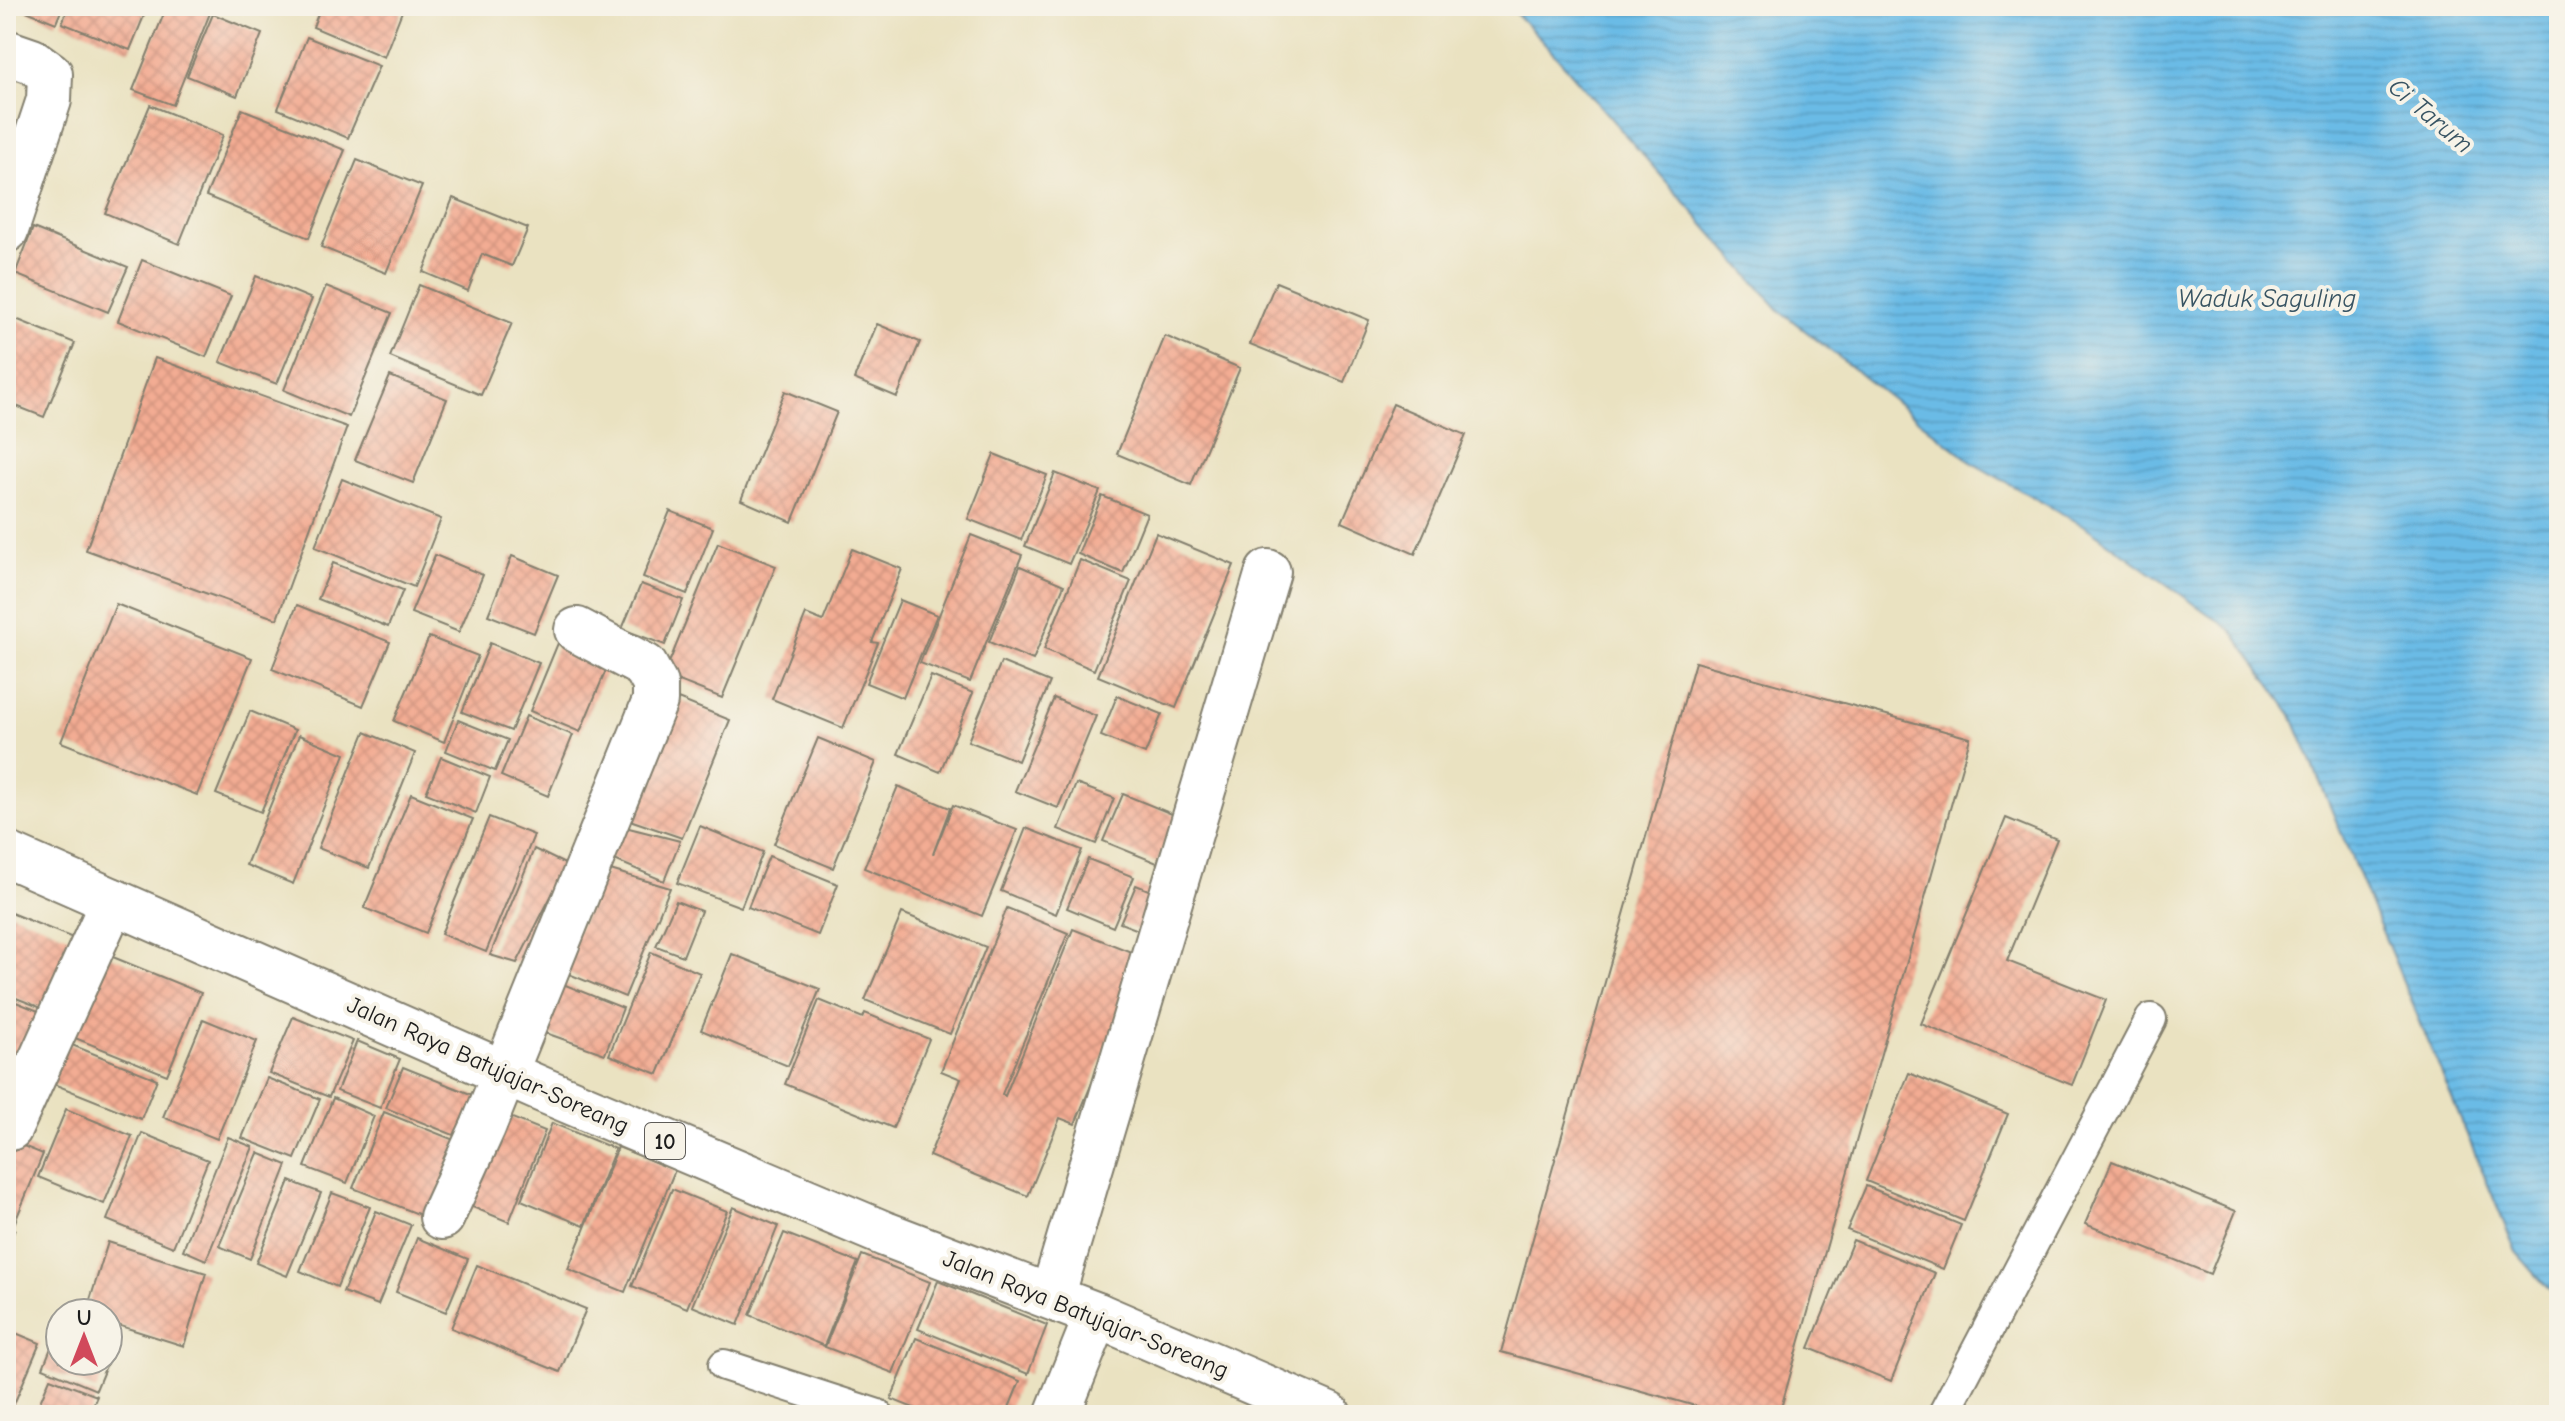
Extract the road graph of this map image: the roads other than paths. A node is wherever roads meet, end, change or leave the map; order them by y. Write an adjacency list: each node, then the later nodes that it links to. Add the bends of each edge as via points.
1 (6, 52): 2 (main road, via 50,74 49,100)
2 (6, 230)
3 (1268, 572): 11 (main road)
4 (577, 630): 8 (main road, via 645,666 655,684 655,701)
5 (6, 854): 6 (main road, Jalan Raya Batujajar-Soreang / 10)
6 (113, 901): 8 (main road, Jalan Raya Batujajar-Soreang / 10); 9 (main road)
7 (2151, 1019): 17 (lane)
8 (504, 1072): 10 (main road); 11 (main road, Jalan Raya Batujajar-Soreang / 10, via 885,1234)
9 (10, 1128)
10 (442, 1217)
11 (1052, 1297): 12 (main road, Jalan Raya Batujajar-Soreang / 10)
12 (1097, 1315): 15 (main road); 16 (main road, Jalan Raya Batujajar-Soreang / 10)
13 (724, 1365): 14 (lane)
14 (878, 1415)
15 (1057, 1415)
16 (1329, 1415)
17 (1943, 1415)

